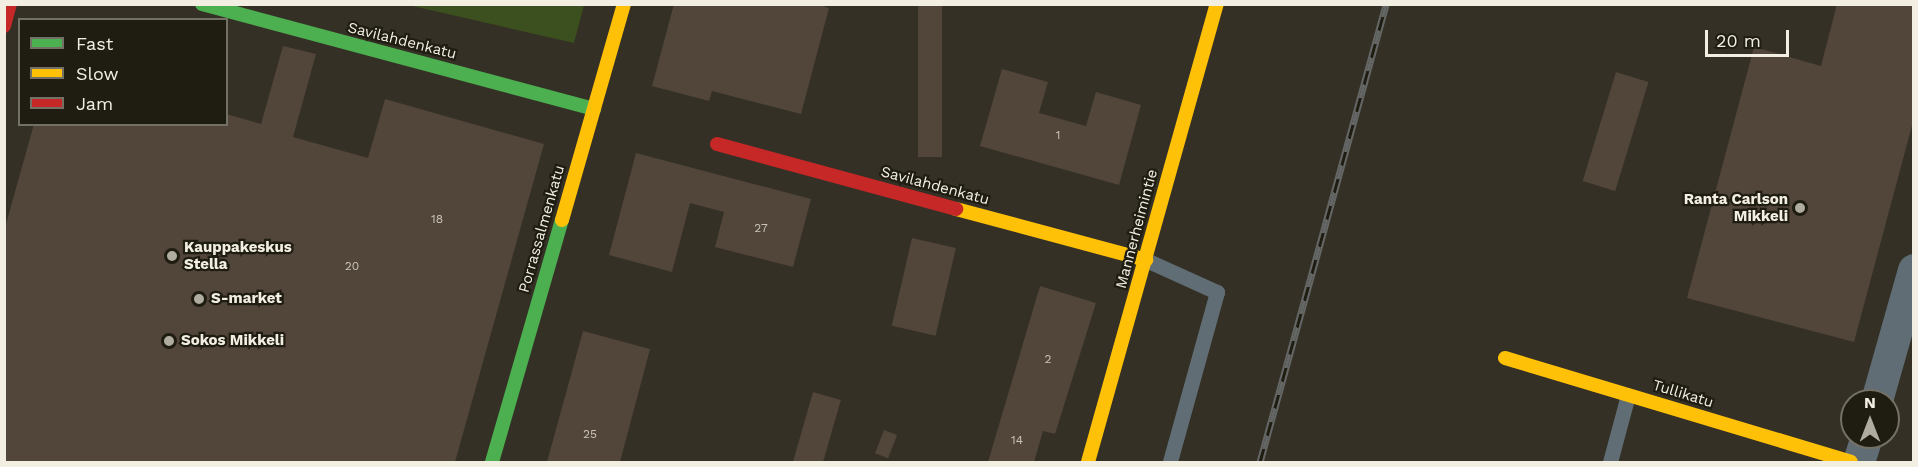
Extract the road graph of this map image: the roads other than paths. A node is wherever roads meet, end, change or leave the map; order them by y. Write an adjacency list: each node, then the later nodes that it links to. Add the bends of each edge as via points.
1 (10, 4): 5 (street)
2 (202, 4): 6 (street, Savilahdenkatu)
3 (624, 4): 6 (street, Porrassalmenkatu)
4 (1217, 4): 8 (street, Mannerheimintie)
5 (4, 26)
6 (594, 109): 13 (street, Porrassalmenkatu)
7 (717, 144): 8 (street, Savilahdenkatu)
8 (1146, 260): 14 (street, Mannerheimintie); 15 (lane, via 1217,292)
9 (1914, 270): 11 (street)
10 (1505, 358): 12 (street, Tullikatu)
11 (1880, 389)
12 (1628, 395): 16 (lane); 17 (street, Tullikatu)
13 (492, 462)
14 (1088, 462)
15 (1170, 462)
16 (1610, 462)
17 (1851, 462)

